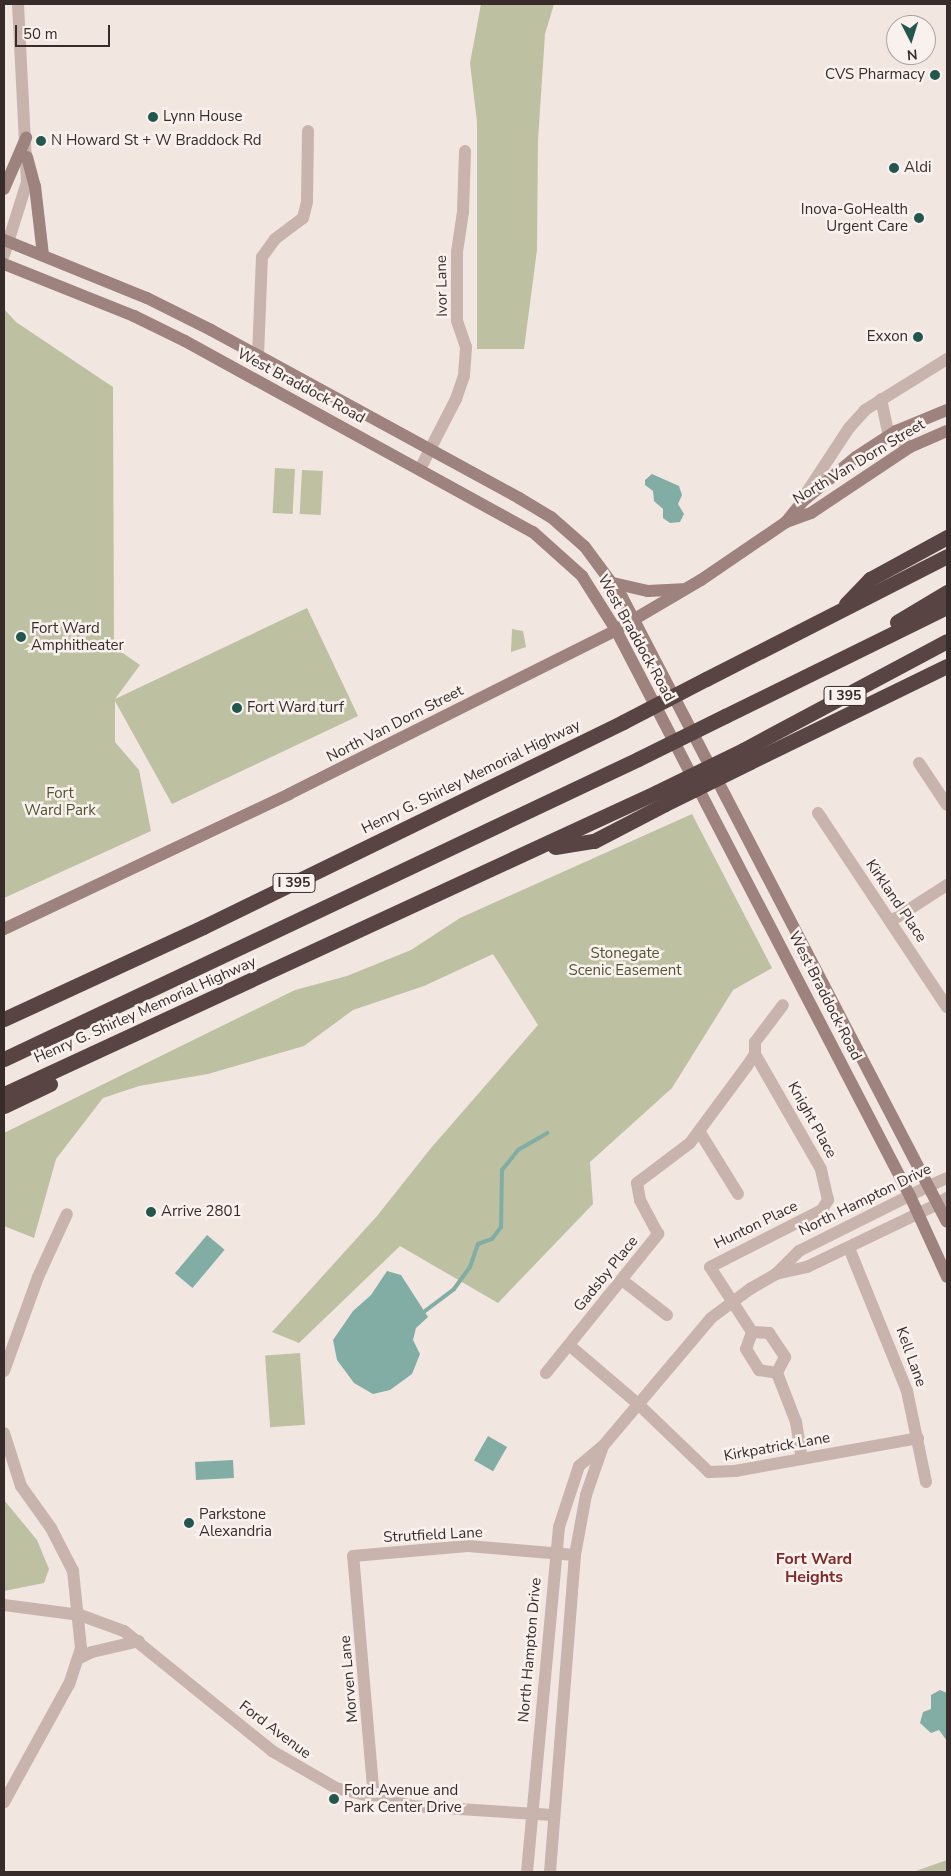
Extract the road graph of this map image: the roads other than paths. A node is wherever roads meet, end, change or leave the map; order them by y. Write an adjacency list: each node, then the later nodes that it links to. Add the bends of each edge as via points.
1 (18, 4): 3 (street)
2 (308, 131): 11 (street, via 307,202 303,218 275,239 262,257)
3 (26, 138): 5 (street); 6 (main road)
4 (465, 151): 18 (street, Ivor Lane, via 463,212 456,252 458,321 466,348 464,376)
5 (27, 157): 7 (street, via 27,182 22,206); 9 (main road, via 35,186)
6 (4, 188)
7 (6, 241): 8 (street); 9 (main road, West Braddock Road)
8 (4, 255)
9 (43, 255): 11 (main road, West Braddock Road, via 147,298)
10 (4, 264): 19 (main road, West Braddock Road, via 134,316 185,341)
11 (258, 356): 18 (main road, West Braddock Road)
12 (947, 358): 13 (street)
13 (881, 398): 16 (street); 20 (street, via 849,428)
14 (947, 410): 16 (main road, North Van Dorn Street)
15 (947, 431): 17 (main road, North Van Dorn Street)
16 (890, 435): 17 (street); 20 (main road, North Van Dorn Street, via 838,471 802,502)
17 (910, 447): 20 (main road, North Van Dorn Street, via 811,513)
18 (430, 450): 19 (street, Ivor Lane); 23 (main road, West Braddock Road, via 550,517 585,547)
19 (420, 469): 29 (main road, West Braddock Road, via 533,532 556,550 582,576)
20 (786, 522): 24 (main road, North Van Dorn Street)
21 (947, 537): 27 (highway, via 870,579)
22 (947, 556): 27 (highway, Henry G. Shirley Memorial Highway / I 395)
23 (613, 583): 24 (main road, via 648,591); 28 (main road, West Braddock Road)
24 (687, 589): 28 (main road, North Van Dorn Street)
25 (947, 592): 32 (highway)
26 (947, 607): 32 (highway)
27 (836, 614): 43 (highway, Henry G. Shirley Memorial Highway / I 395, bridge, via 352,856)
28 (634, 620): 29 (main road, North Van Dorn Street); 50 (main road, West Braddock Road)
29 (616, 630): 39 (main road, North Van Dorn Street, via 298,790); 52 (main road, West Braddock Road)
30 (947, 641): 33 (highway, I 395)
31 (947, 666): 33 (highway)
32 (789, 685): 45 (highway, bridge)
33 (747, 756): 40 (highway, Henry G. Shirley Memorial Highway, bridge, via 661,798 594,841 539,849)
34 (919, 762): 35 (street)
35 (947, 805)
36 (818, 813): 38 (street, Kirkland Place)
37 (947, 885): 38 (street)
38 (891, 921): 42 (street, Kirkland Place)
39 (4, 928)
40 (201, 1005): 46 (highway, Henry G. Shirley Memorial Highway); 47 (highway)
41 (783, 1005): 44 (street, Gadsby Place, via 756,1042)
42 (947, 1007)
43 (4, 1018)
44 (755, 1054): 48 (street, Gadsby Place); 54 (street, Knight Place, via 821,1169 827,1191)
45 (4, 1060)
46 (4, 1094)
47 (4, 1106)
48 (699, 1130): 51 (street); 61 (street, Gadsby Place, via 690,1143 637,1183 640,1200 658,1234)
49 (947, 1178): 50 (street, North Hampton Drive)
50 (929, 1186): 52 (street, North Hampton Drive); 53 (main road, West Braddock Road)
51 (738, 1194)
52 (910, 1196): 56 (main road, West Braddock Road); 59 (street, North Hampton Drive, via 800,1251)
53 (943, 1201): 56 (street, North Hampton Drive); 57 (main road, West Braddock Road)
54 (826, 1206): 62 (street, Hunton Place, via 714,1264 712,1273)
55 (67, 1214): 66 (street, via 38,1277)
56 (918, 1214): 58 (street, North Hampton Drive); 60 (main road, West Braddock Road)
57 (947, 1222)
58 (849, 1248): 59 (street, North Hampton Drive, via 808,1267); 71 (street, Kell Lane, via 898,1363)
59 (776, 1274): 62 (street, North Hampton Drive)
60 (947, 1277)
61 (622, 1280): 63 (street); 65 (street, Gadsby Place)
62 (732, 1302): 64 (street); 69 (street, North Hampton Drive, via 711,1318)
63 (667, 1315)
64 (752, 1332): 68 (street, via 746,1349 759,1370); 68 (street, via 769,1333 785,1357)
65 (568, 1345): 67 (street, Gadsby Place); 69 (street, Kirkpatrick Lane)
66 (4, 1371)
67 (546, 1373)
68 (777, 1373): 73 (street, via 796,1422)
69 (637, 1403): 72 (street, North Hampton Drive); 73 (street, Kirkpatrick Lane, via 709,1472 719,1474)
70 (4, 1433): 79 (street, via 20,1486 51,1528 73,1571)
71 (918, 1438): 73 (street, Kirkpatrick Lane); 74 (street, Kell Lane)
72 (603, 1446): 75 (street, North Hampton Drive, via 579,1466 559,1527); 76 (street, North Hampton Drive, via 586,1495)
73 (802, 1459)
74 (926, 1482)
75 (556, 1553): 76 (street, Strutfield Lane); 77 (street, Strutfield Lane, via 468,1546); 84 (street, North Hampton Drive)
76 (574, 1555): 85 (street, North Hampton Drive)
77 (353, 1556): 82 (street, Morven Lane)
78 (4, 1605): 79 (street, Ford Avenue)
79 (80, 1615): 80 (street, Ford Avenue, via 103,1621); 81 (street)
80 (139, 1641): 81 (street); 82 (street, Ford Avenue, via 295,1767 336,1788)
81 (80, 1658): 83 (street, via 70,1684)
82 (374, 1799): 84 (street, Ford Avenue, via 412,1806)
83 (4, 1802)
84 (531, 1814): 85 (street, Ford Avenue); 86 (street, North Hampton Drive)
85 (553, 1815): 87 (street, North Hampton Drive)
86 (527, 1872)
87 (550, 1872)

